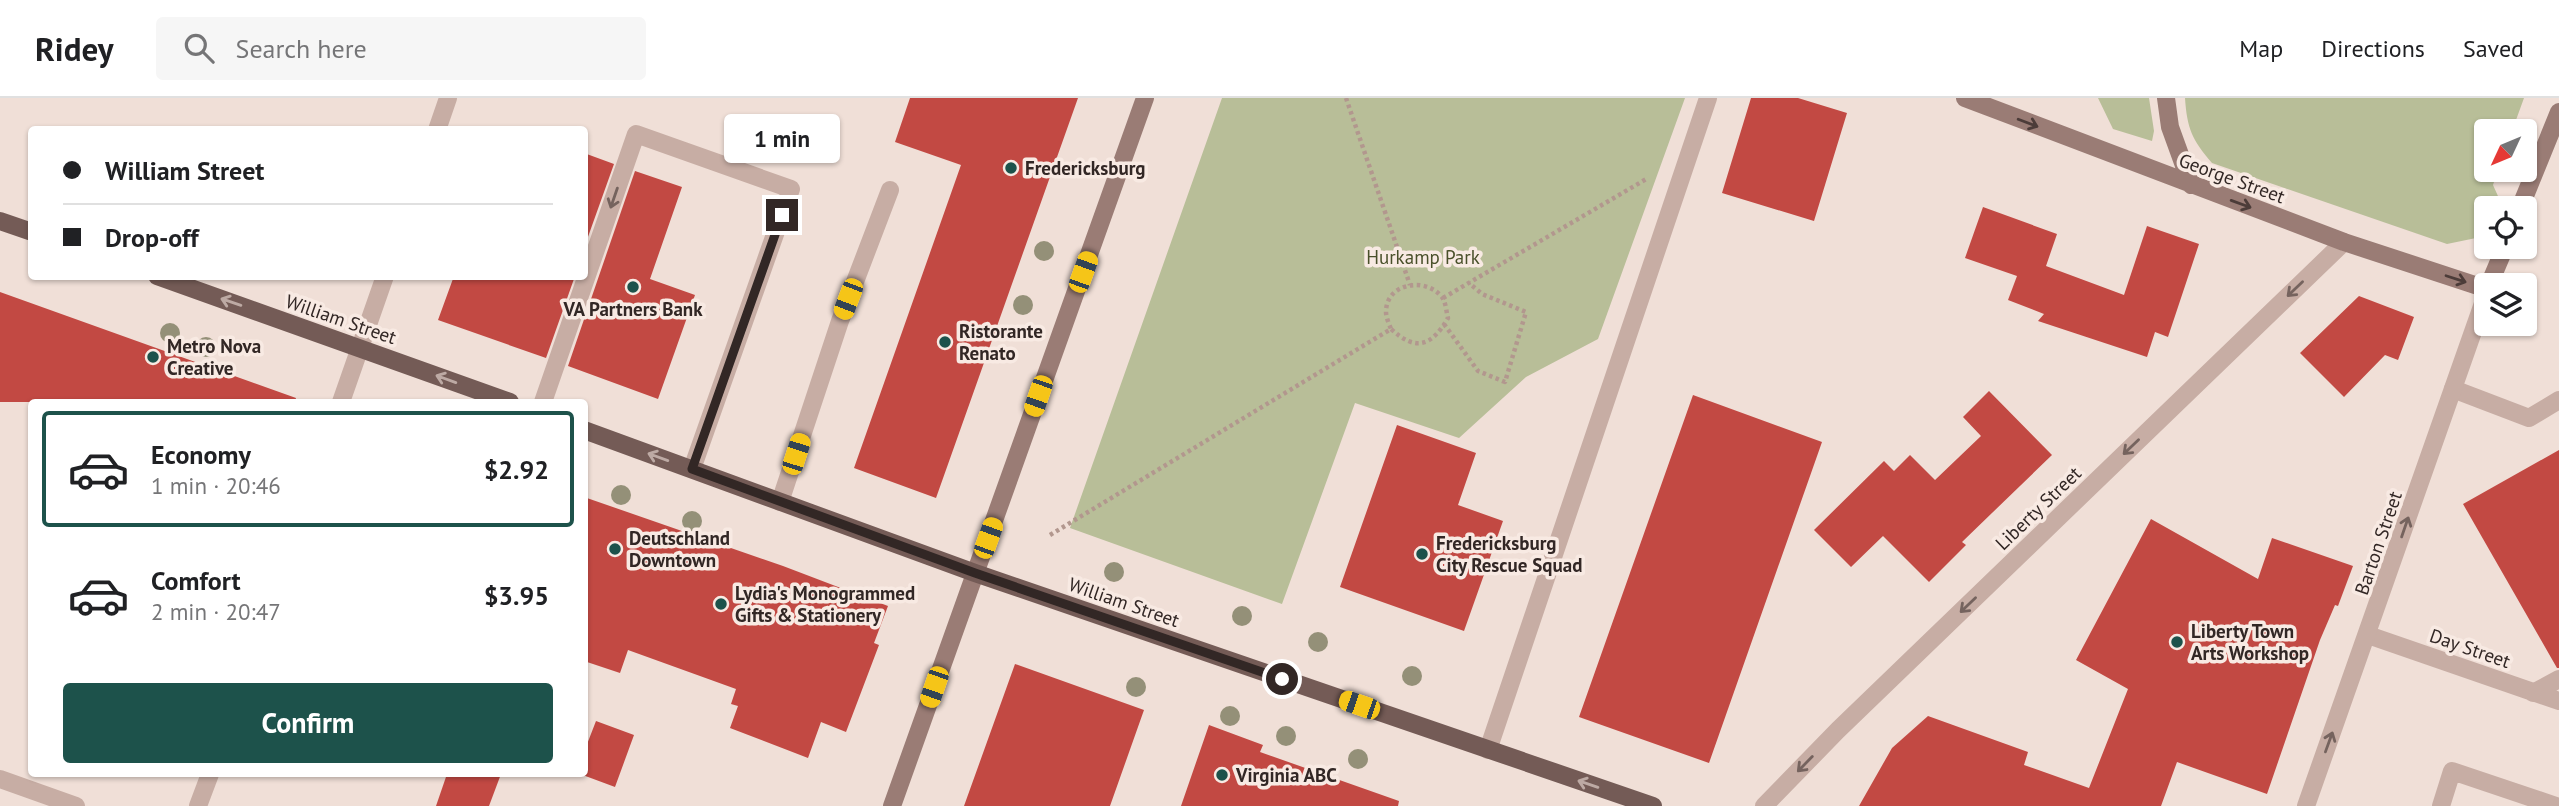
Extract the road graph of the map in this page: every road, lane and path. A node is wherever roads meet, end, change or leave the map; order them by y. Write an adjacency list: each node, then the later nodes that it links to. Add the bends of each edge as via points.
1 (448, 98): 8 (street)
2 (1144, 98): 37 (street)
3 (1346, 98): 22 (path)
4 (1708, 98): 9 (street)
5 (1965, 98): 10 (street, George Street, one-way to 10)
6 (2166, 98): 10 (street, via 2170,127)
7 (2559, 112): 12 (street)
8 (438, 126)
9 (1689, 153): 20 (path); 42 (street)
10 (2192, 185): 15 (street, George Street, one-way to 15)
11 (890, 190): 35 (street, via 840,321)
12 (2525, 196)
13 (0, 221): 14 (main road)
14 (28, 231)
15 (2344, 242): 21 (street, George Street, one-way to 21); 49 (street, Liberty Street, one-way to 49)
16 (588, 272): 34 (street, one-way to 16, via 791,189 636,134)
17 (168, 280): 27 (main road, William Street, one-way to 17)
18 (384, 280): 27 (street)
19 (585, 280): 31 (street, one-way to 31)
20 (1469, 283): 23 (path); 24 (path, via 1482,294 1526,312 1505,382 1478,371)
21 (2474, 284)
22 (1410, 285): 23 (path, via 1427,285); 25 (path, via 1393,294 1385,312)
23 (1443, 298): 24 (path, via 1448,318)
24 (1444, 324): 25 (path, via 1437,337 1419,344)
25 (1391, 329): 36 (path)
26 (2474, 329): 28 (street, Barton Street)
27 (360, 347): 29 (street); 30 (main road, William Street, one-way to 27)
28 (2453, 389): 32 (street, via 2529,418); 38 (street, Barton Street, one-way to 28)
29 (342, 399)
30 (502, 399)
31 (544, 399)
32 (2559, 400)
33 (588, 431): 34 (main road, William Street, one-way to 33)
34 (692, 469): 35 (main road, William Street)
35 (780, 502): 37 (main road, William Street)
36 (1050, 535)
37 (975, 573): 42 (main road, William Street); 47 (street)
38 (2368, 635): 40 (street, Day Street); 50 (street, Barton Street, one-way to 38)
39 (2559, 679): 40 (street)
40 (2533, 692): 41 (street, Day Street)
41 (2559, 701)
42 (1488, 750): 48 (main road, William Street, one-way to 42)
43 (209, 777): 46 (street)
44 (0, 779): 45 (street)
45 (76, 806)
46 (198, 806)
47 (892, 806)
48 (1653, 806)
49 (1764, 806)
50 (2306, 806)
51 (2441, 806): 52 (street, via 2452,771)
52 (2556, 806)

